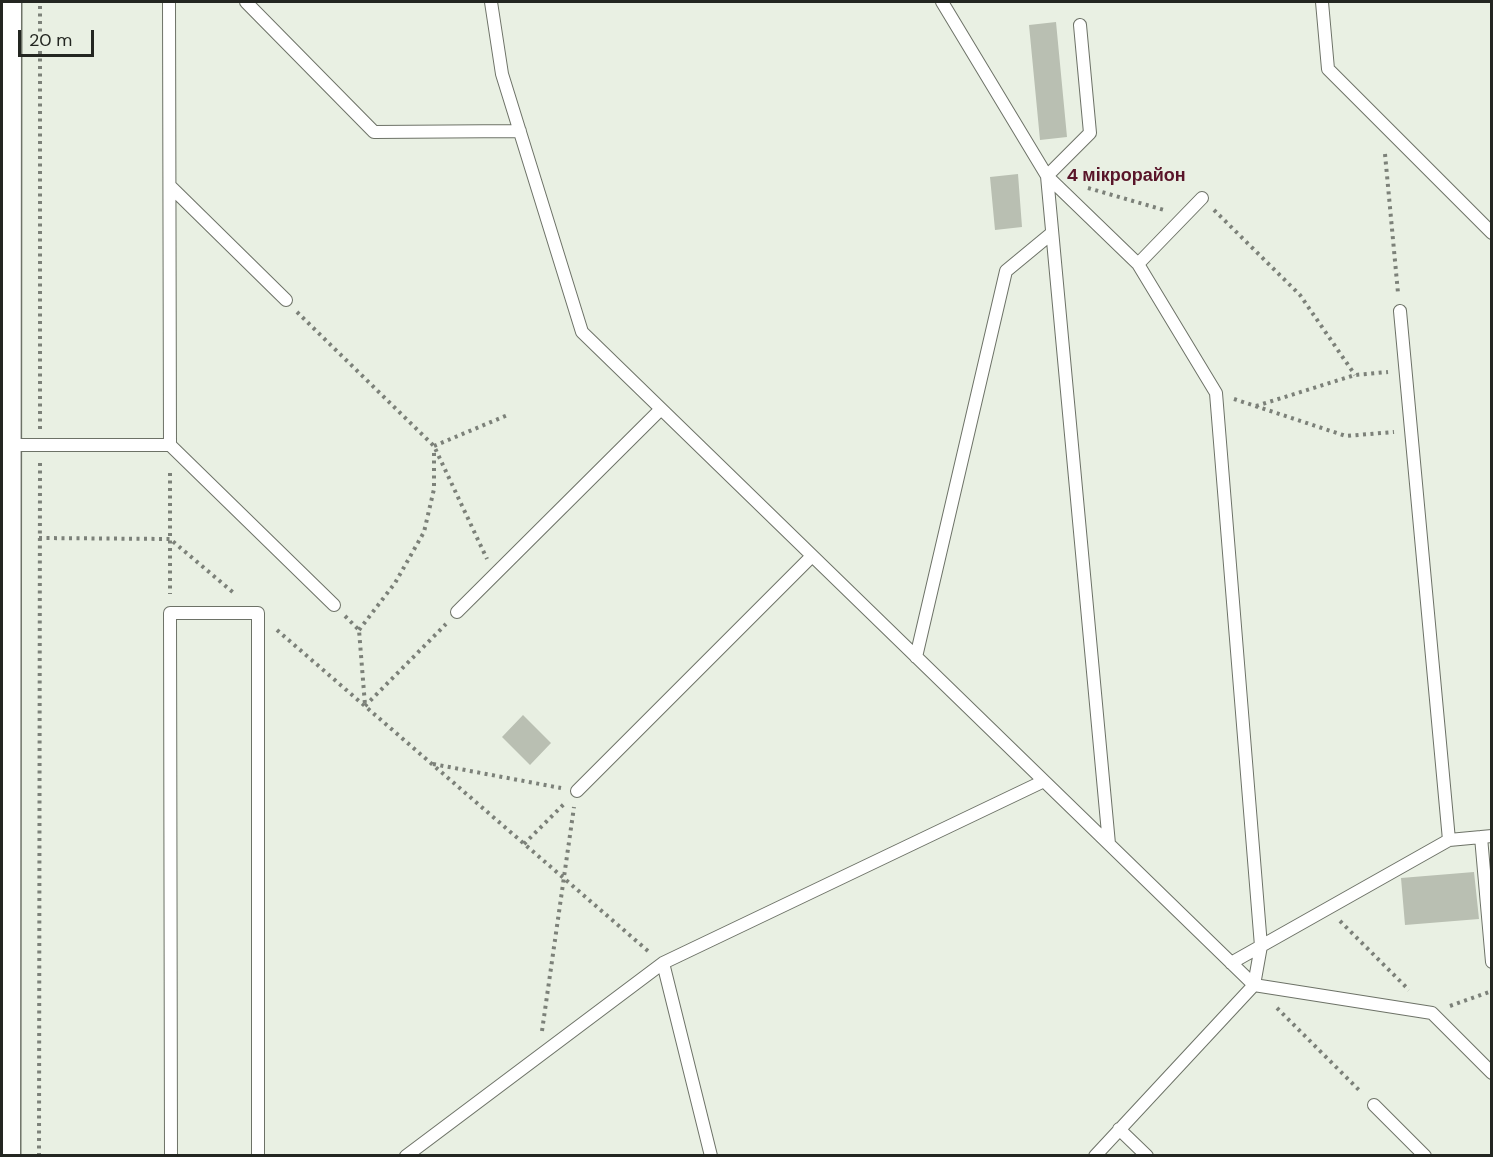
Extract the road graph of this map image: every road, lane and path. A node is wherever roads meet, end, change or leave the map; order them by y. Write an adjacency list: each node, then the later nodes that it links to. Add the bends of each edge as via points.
1 (7, 2): 9 (street)
2 (40, 2): 24 (path)
3 (169, 2): 13 (lane)
4 (246, 2): 11 (lane, via 374,132)
5 (491, 2): 11 (lane, via 502,74)
6 (942, 2): 12 (lane)
7 (1322, 2): 10 (lane, via 1328,69)
8 (1080, 24): 12 (lane, via 1090,133)
9 (4, 71): 29 (street)
10 (1382, 123): 17 (lane); 20 (path)
11 (520, 131): 26 (lane, via 582,332)
12 (1047, 176): 15 (path); 16 (lane); 18 (lane)
13 (170, 186): 19 (lane); 30 (lane)
14 (1202, 198): 15 (lane); 22 (path, via 1300,295)
15 (1185, 216): 18 (lane)
16 (1053, 232): 41 (lane, via 1006,271); 49 (lane)
17 (1491, 233)
18 (1138, 264): 23 (lane)
19 (286, 300): 31 (path)
20 (1400, 311): 21 (lane)
21 (1405, 371): 22 (path); 28 (lane)
22 (1354, 375): 25 (path)
23 (1216, 393): 25 (path); 52 (lane)
24 (40, 399)
25 (1256, 406): 28 (path, via 1346,436)
26 (661, 409): 35 (lane); 36 (lane)
27 (510, 414): 31 (path)
28 (1411, 430): 47 (lane)
29 (4, 445): 30 (lane); 59 (street)
30 (170, 445): 34 (path); 37 (lane)
31 (434, 446): 36 (path); 42 (path, via 434,489 424,532 395,584 358,630)
32 (40, 458): 33 (path)
33 (39, 538): 34 (path); 66 (path)
34 (170, 538): 39 (path); 40 (path)
35 (812, 556): 41 (lane); 45 (lane)
36 (495, 575): 38 (lane)
37 (334, 605)
38 (457, 612): 42 (path)
39 (170, 613): 40 (lane); 67 (lane)
40 (258, 613): 42 (path); 68 (lane)
41 (916, 657): 44 (lane)
42 (365, 706): 43 (path)
43 (431, 763): 45 (path); 48 (path)
44 (1044, 781): 49 (lane); 54 (lane)
45 (577, 791): 48 (path); 50 (path)
46 (1486, 837): 47 (lane); 53 (lane)
47 (1449, 840): 51 (lane)
48 (524, 844): 50 (path)
49 (1109, 844): 55 (lane)
50 (564, 878): 54 (path); 60 (path)
51 (1327, 909): 52 (lane); 58 (path)
52 (1261, 946): 55 (lane); 56 (lane)
53 (1491, 962)
54 (663, 963): 60 (lane); 70 (lane)
55 (1231, 963): 56 (lane)
56 (1254, 985): 58 (lane); 63 (path); 64 (lane)
57 (1491, 991): 58 (path)
58 (1432, 1013): 61 (lane)
59 (4, 1044): 62 (street)
60 (538, 1057): 69 (lane)
61 (1491, 1073)
62 (4, 1095): 65 (street)
63 (1374, 1105): 73 (lane)
64 (1119, 1129): 71 (lane); 72 (lane)
65 (6, 1155)
66 (39, 1155)
67 (171, 1155)
68 (258, 1155)
69 (406, 1155)
70 (711, 1155)
71 (1095, 1155)
72 (1147, 1155)
73 (1425, 1155)

